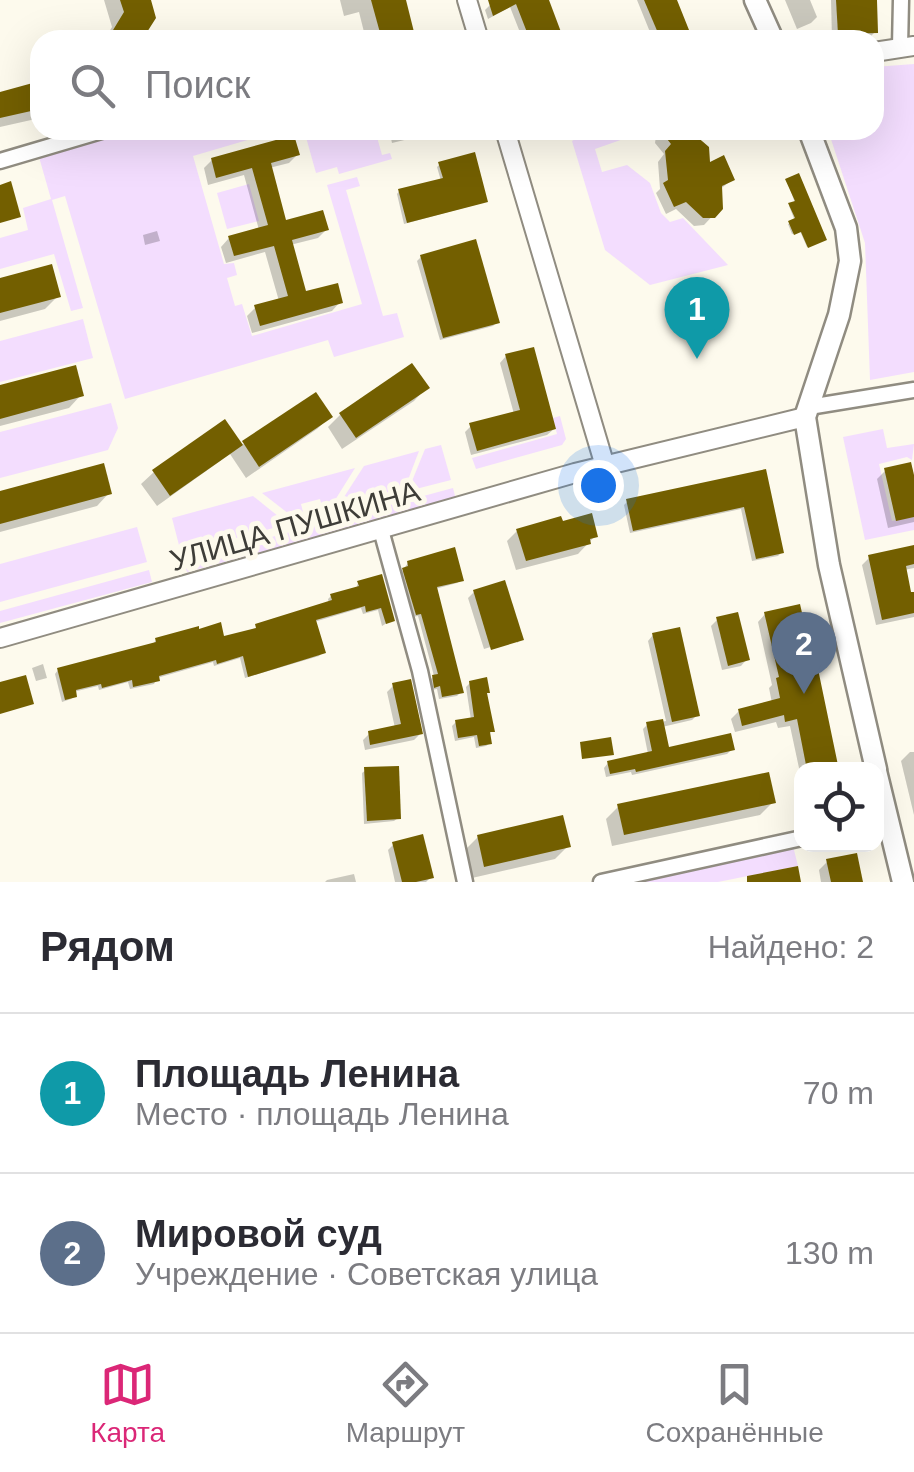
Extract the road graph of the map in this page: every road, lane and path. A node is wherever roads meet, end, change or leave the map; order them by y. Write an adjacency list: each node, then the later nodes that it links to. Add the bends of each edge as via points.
1 (467, 0): 4 (main road)
2 (755, 0): 5 (main road)
3 (901, 0): 6 (street)
4 (476, 30)
5 (768, 30)
6 (907, 47)
7 (71, 140): 10 (street)
8 (508, 140): 14 (main road)
9 (813, 140): 12 (main road, via 850,250 839,315)
10 (0, 161)
11 (914, 390): 12 (street)
12 (807, 412): 13 (main road); 14 (main road, УЛИЦА ПУШКИНА)
13 (810, 448): 15 (main road); 18 (main road)
14 (605, 466): 16 (main road, УЛИЦА ПУШКИНА)
15 (820, 506)
16 (381, 530): 17 (main road, УЛИЦА ПУШКИНА); 21 (street, via 420,670)
17 (0, 638)
18 (874, 762)
19 (884, 827): 23 (main road)
20 (794, 840): 22 (street)
21 (465, 882)
22 (601, 882)
23 (903, 882)

